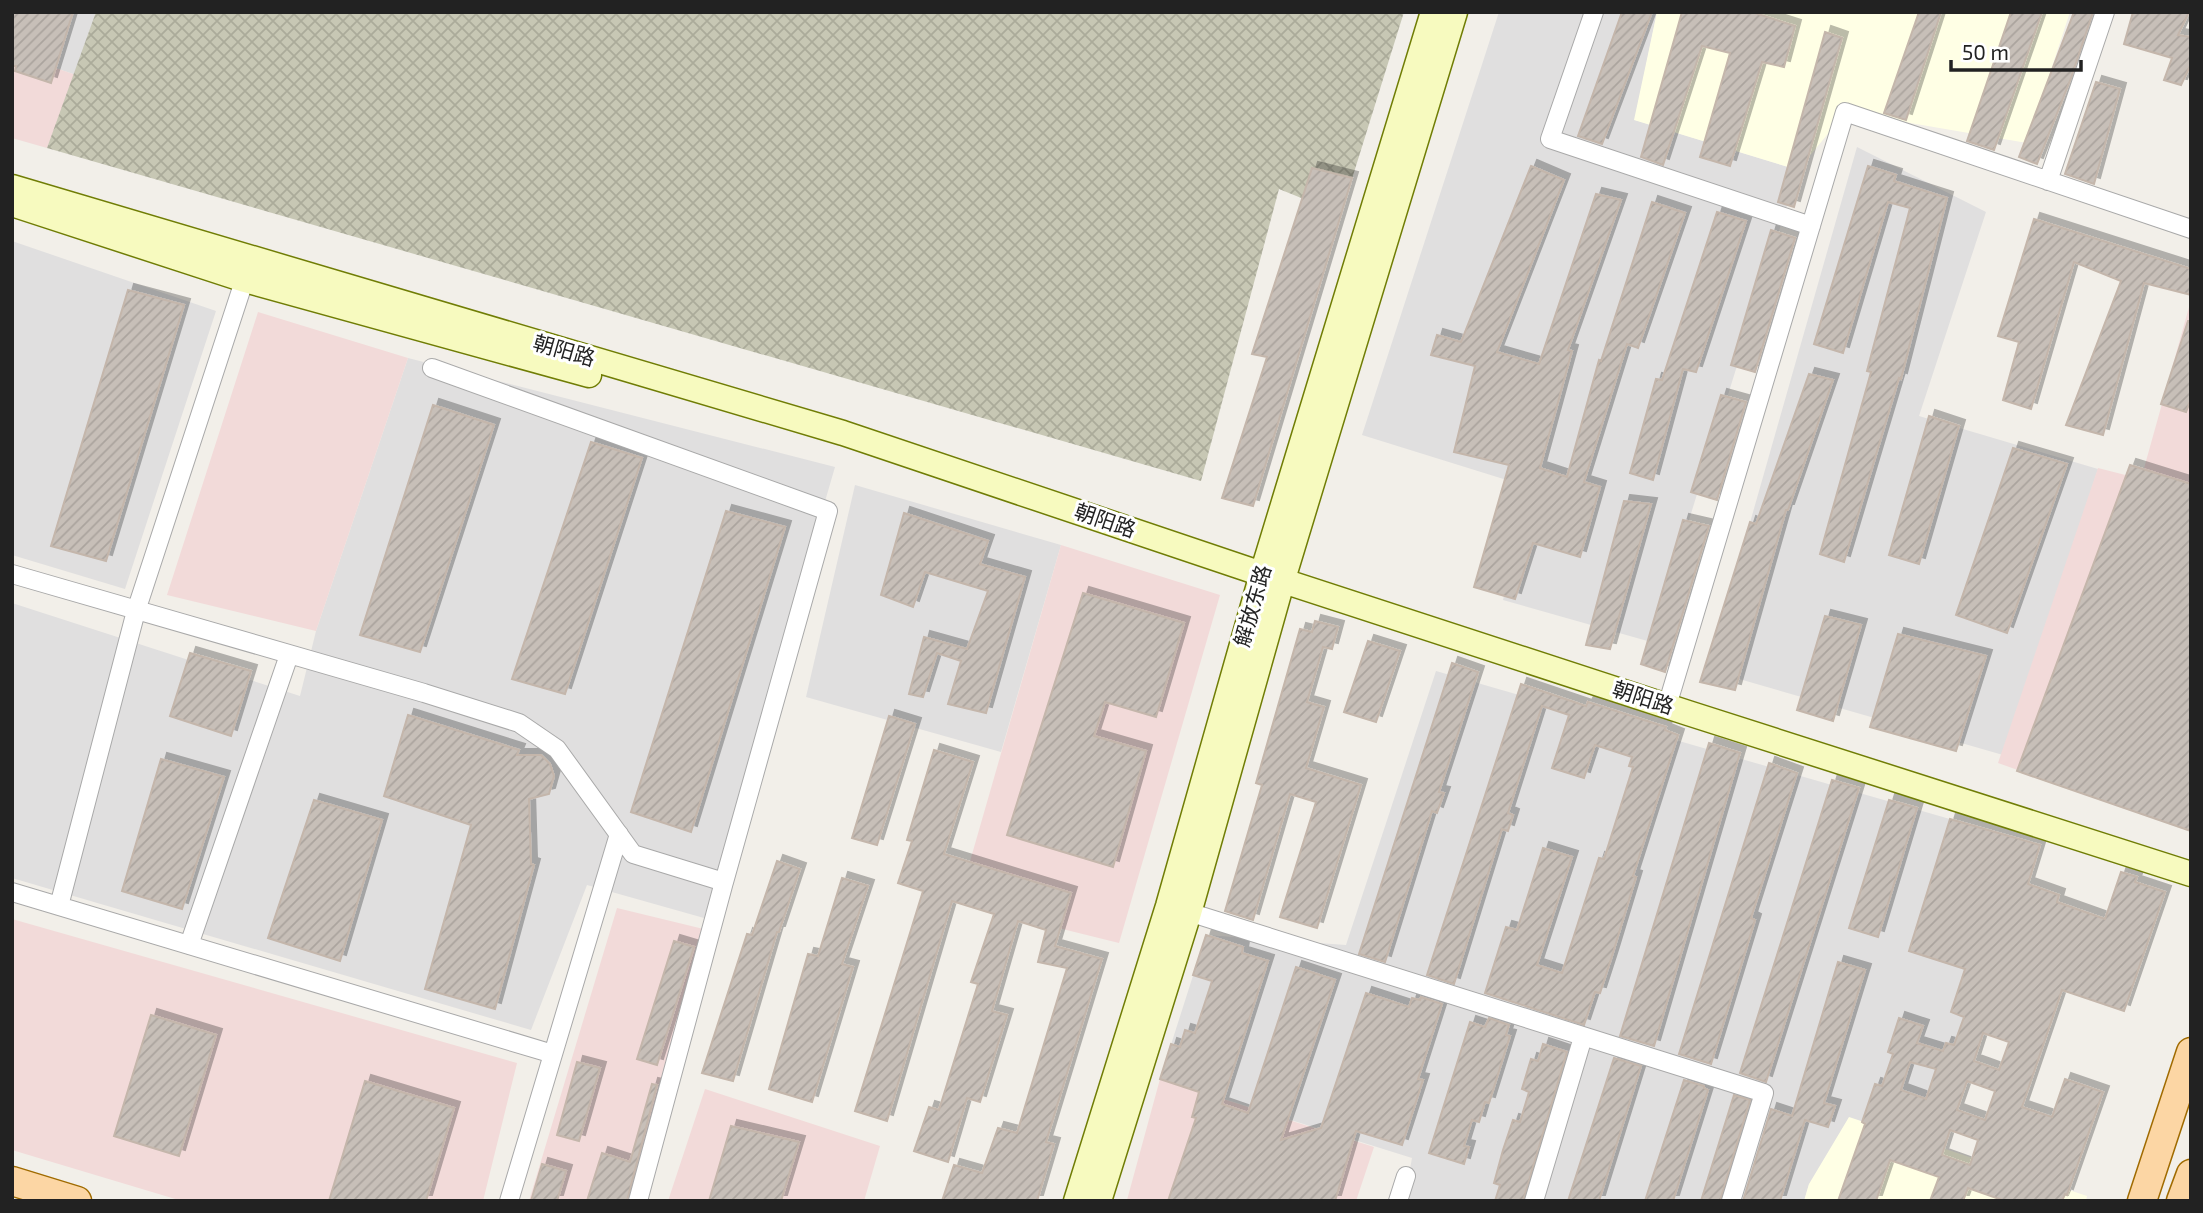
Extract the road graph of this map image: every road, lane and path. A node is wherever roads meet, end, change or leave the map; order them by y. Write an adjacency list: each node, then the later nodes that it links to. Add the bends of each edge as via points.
1 (1433, 12): 13 (street, 解放东路)
2 (1455, 12): 13 (street, 解放东路)
3 (1594, 12): 8 (street, via 1550,139)
4 (2105, 12): 5 (street)
5 (2048, 181): 8 (street, via 1845,111); 9 (street)
6 (12, 187): 10 (street, 朝阳路)
7 (12, 204): 10 (street, 朝阳路)
8 (1811, 226): 16 (street)
9 (2191, 229)
10 (248, 270): 13 (street, 朝阳路, via 843,433); 14 (street)
11 (432, 368): 19 (street, via 828,511)
12 (12, 574): 14 (street)
13 (1271, 582): 16 (street, 朝阳路); 20 (street, 朝阳路, via 1663,718); 23 (street, 解放东路)
14 (136, 611): 15 (street); 22 (street)
15 (289, 655): 17 (street, via 519,723 557,749); 24 (street)
16 (1667, 706): 18 (street, 朝阳路)
17 (619, 834): 19 (street, via 633,854); 27 (street)
18 (2191, 874)
19 (724, 882): 34 (street)
20 (2191, 887)
21 (12, 892): 22 (street)
22 (59, 906): 24 (street)
23 (1179, 910): 25 (street); 31 (street, 解放东路)
24 (189, 945): 27 (street)
25 (1583, 1037): 36 (street); 37 (street, via 1764,1093)
26 (2191, 1052): 38 (main road)
27 (553, 1054): 33 (street)
28 (2191, 1174): 39 (main road)
29 (1406, 1176): 35 (street)
30 (12, 1181): 32 (main road)
31 (1083, 1200)
32 (77, 1201)
33 (509, 1201)
34 (638, 1201)
35 (1398, 1201)
36 (1534, 1201)
37 (1731, 1201)
38 (2141, 1201)
39 (2181, 1201)

